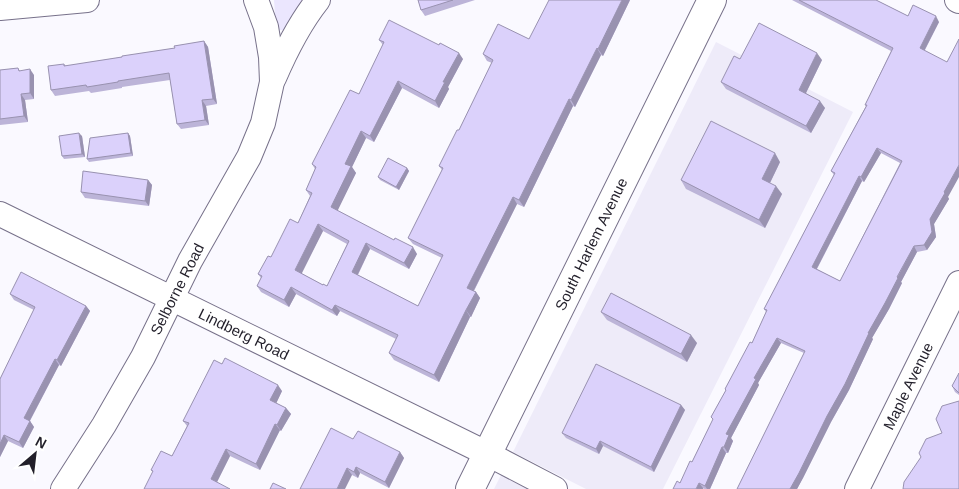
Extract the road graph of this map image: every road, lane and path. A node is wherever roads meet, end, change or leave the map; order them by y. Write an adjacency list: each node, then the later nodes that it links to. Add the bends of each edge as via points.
1 (87, 0): 5 (street)
2 (256, 0): 6 (street, Selborne Road, via 266,27)
3 (318, 0): 6 (street, Selborne Road, via 290,42)
4 (712, 0): 10 (main road, South Harlem Avenue)
5 (0, 8)
6 (272, 82): 9 (street, Selborne Road, via 263,123 249,157)
7 (0, 214): 9 (street, Lindberg Road)
8 (959, 283): 14 (street, Maple Avenue)
9 (172, 298): 10 (street, Lindberg Road); 11 (street, Selborne Road, via 143,357)
10 (488, 454): 12 (main road, South Harlem Avenue); 13 (street, Lindberg Road)
11 (63, 489)
12 (470, 489)
13 (555, 489)
14 (856, 489)

